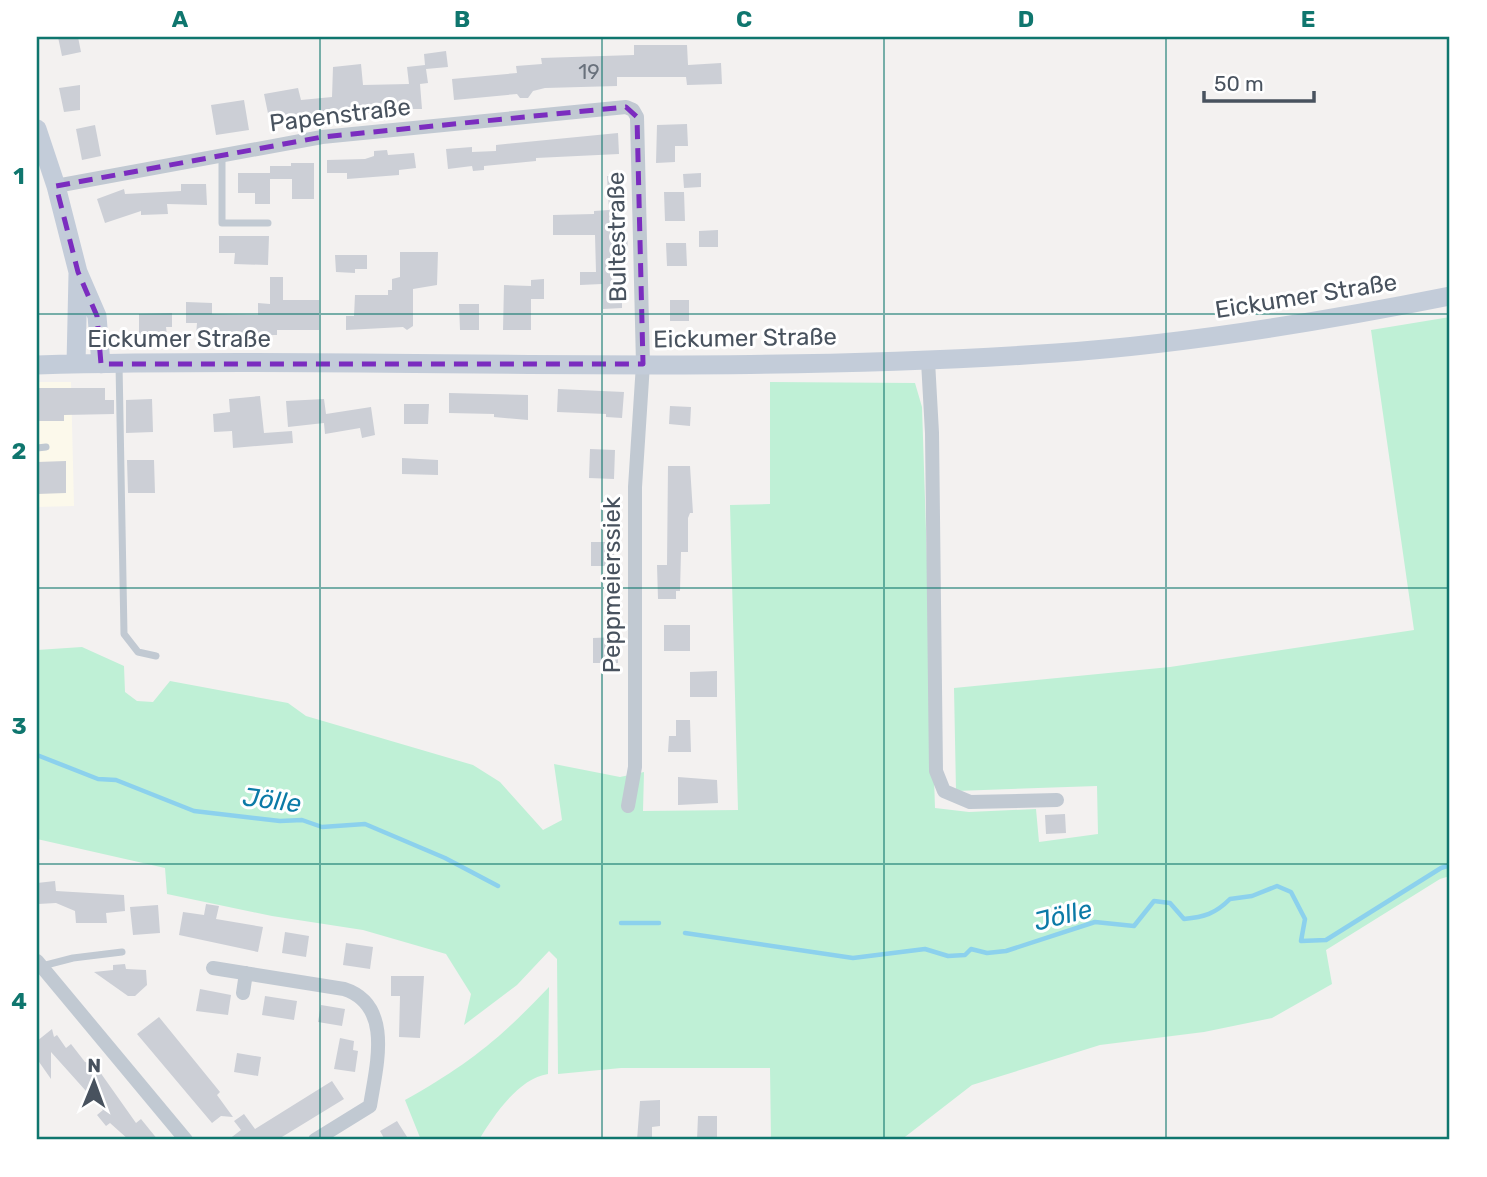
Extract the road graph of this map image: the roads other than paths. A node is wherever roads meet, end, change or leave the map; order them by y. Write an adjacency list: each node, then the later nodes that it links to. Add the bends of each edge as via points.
1 (633, 110): 3 (street, Papenstraße, via 626,107 322,136); 11 (street, Bultestraße, via 637,117)
2 (37, 129): 4 (main road)
3 (222, 155): 4 (street, Papenstraße); 5 (lane, via 222,223)
4 (56, 186): 6 (main road)
5 (268, 223)
6 (78, 272): 9 (main road); 10 (main road)
7 (1450, 296): 8 (main road, Eickumer Straße, via 1304,323 1124,348)
8 (928, 361): 11 (main road, Eickumer Straße); 16 (street, via 936,771 944,791 970,803)
9 (76, 364): 10 (main road, Eickumer Straße); 12 (main road, Eickumer Straße)
10 (110, 364): 11 (main road, Eickumer Straße); 15 (lane, via 124,635 138,652)
11 (643, 364): 17 (street, Peppmeierssiek, via 635,487 635,767)
12 (37, 365)
13 (46, 447): 14 (lane)
14 (37, 448)
15 (156, 656)
16 (1057, 800)
17 (628, 806)
18 (122, 952): 19 (lane)
19 (40, 963): 23 (street)
20 (213, 968): 21 (street)
21 (246, 973): 22 (street); 24 (street, via 355,993 378,1023 370,1106)
22 (243, 993)
23 (186, 1140)
24 (315, 1140)

